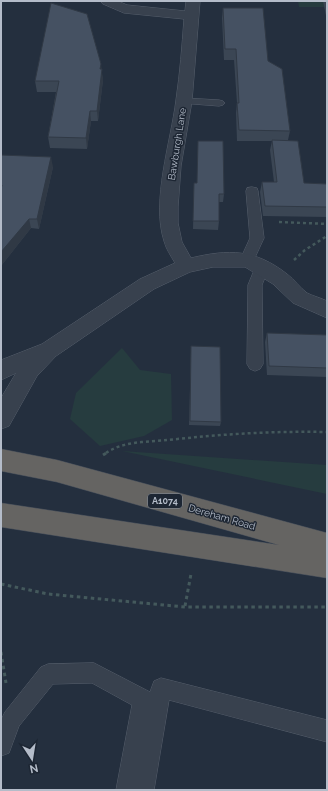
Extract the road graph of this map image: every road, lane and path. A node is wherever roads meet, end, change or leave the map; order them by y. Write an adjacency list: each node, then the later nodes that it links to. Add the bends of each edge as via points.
1 (108, 1): 2 (street, via 124,9 165,14)
2 (192, 8): 3 (street, Bawburgh Lane)
3 (184, 101): 4 (lane); 10 (street, Bawburgh Lane, via 172,166 169,223 173,242)
4 (219, 103)
5 (252, 191): 6 (lane)
6 (256, 221): 7 (path); 9 (lane)
7 (327, 224)
8 (327, 236): 11 (path, via 305,250 288,266)
9 (254, 264): 10 (street, via 213,260); 11 (street); 14 (lane)
10 (186, 266): 13 (street, via 147,284)
11 (280, 279): 12 (street, via 300,298)
12 (327, 310)
13 (49, 350): 15 (street, via 8,366); 16 (street, via 29,370)
14 (255, 364)
15 (1, 372)
16 (1, 419)
17 (327, 432): 18 (path, via 273,431 220,434 136,443 113,448)
18 (99, 458)
19 (1, 460): 21 (highway, Dereham Road / A1074, via 57,471)
20 (1, 515): 22 (highway)
21 (327, 546)
22 (327, 565)
23 (1, 584): 24 (path, via 48,594 185,607)
24 (327, 607)
25 (327, 730): 28 (lane, via 161,688)
26 (1, 745): 27 (lane, via 12,719 48,674 94,673 143,700)
27 (127, 790)
28 (143, 790)

